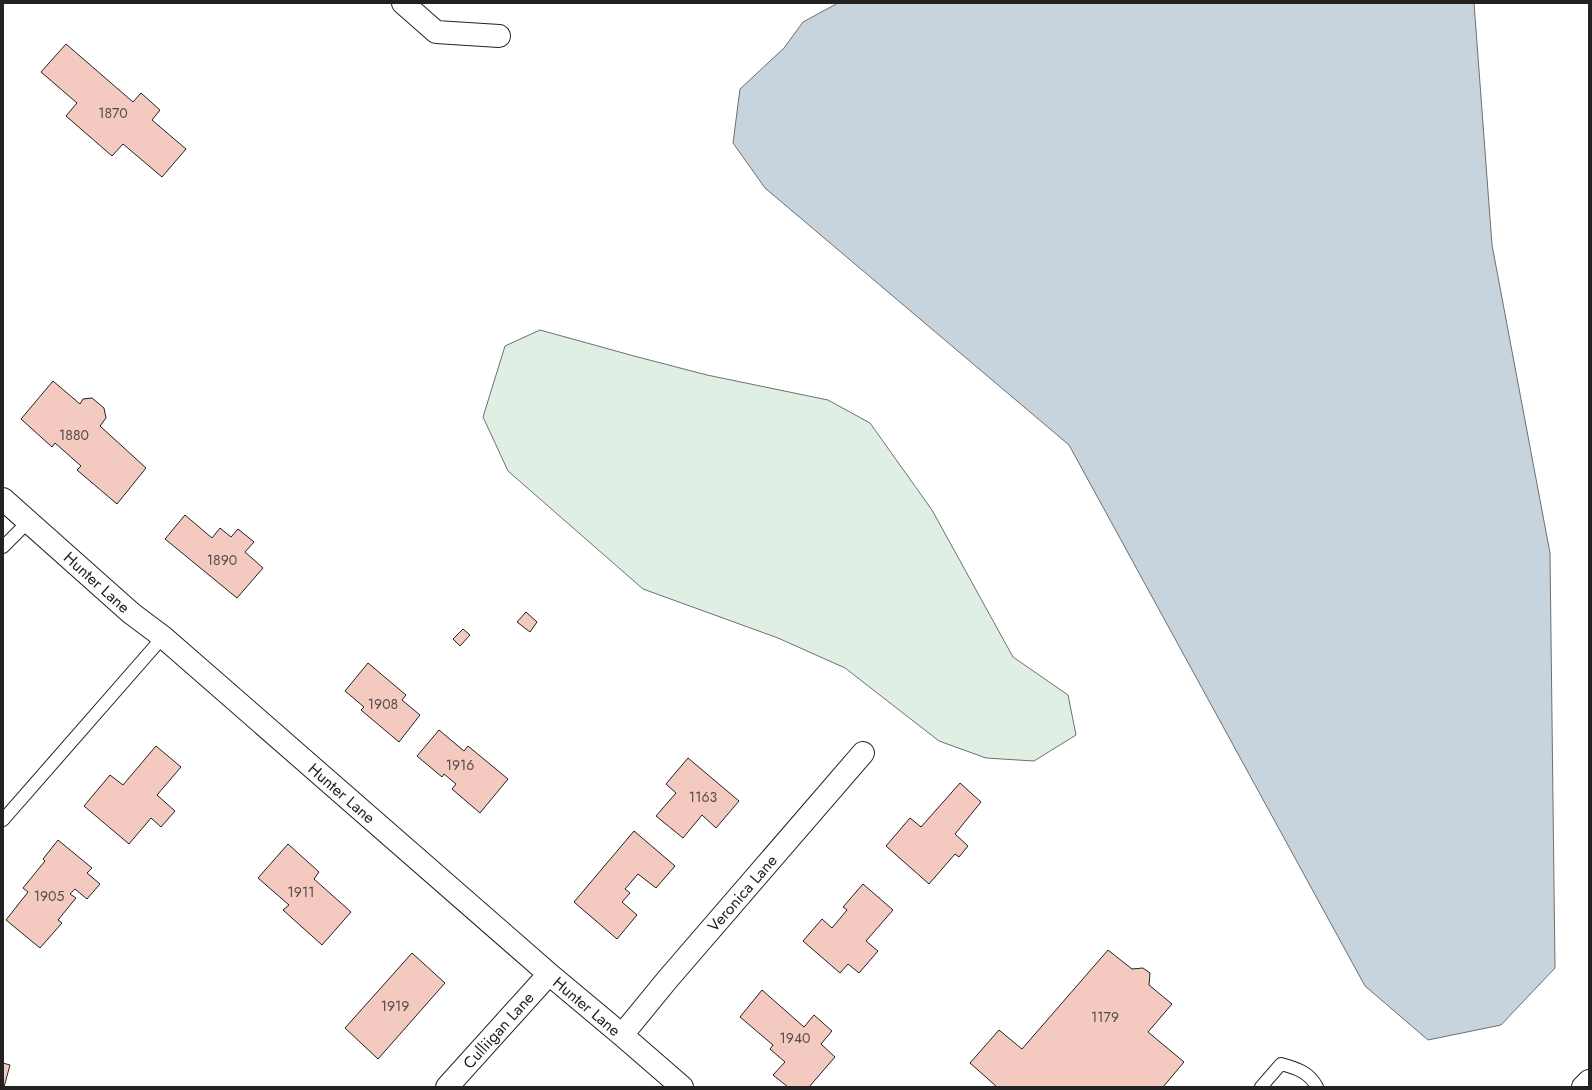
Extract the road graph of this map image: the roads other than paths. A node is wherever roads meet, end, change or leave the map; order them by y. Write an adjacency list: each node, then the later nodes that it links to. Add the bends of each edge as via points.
1 (403, 3): 2 (street, via 436,32)
2 (499, 36)
3 (3, 498): 4 (street, Hunter Lane)
4 (29, 521): 5 (lane); 6 (street, Hunter Lane, via 131,613)
5 (3, 547)
6 (164, 638): 8 (lane); 9 (street, Hunter Lane)
7 (863, 753): 10 (street, Veronica Lane)
8 (3, 820)
9 (549, 974): 10 (street, Hunter Lane); 12 (street, Culliigan Lane)
10 (622, 1035): 13 (street, Hunter Lane)
11 (1589, 1082): 16 (street)
12 (447, 1087)
13 (682, 1087)
14 (1261, 1087): 15 (lane, via 1281,1064 1298,1068 1314,1080)
15 (1317, 1087)
16 (1583, 1087)

